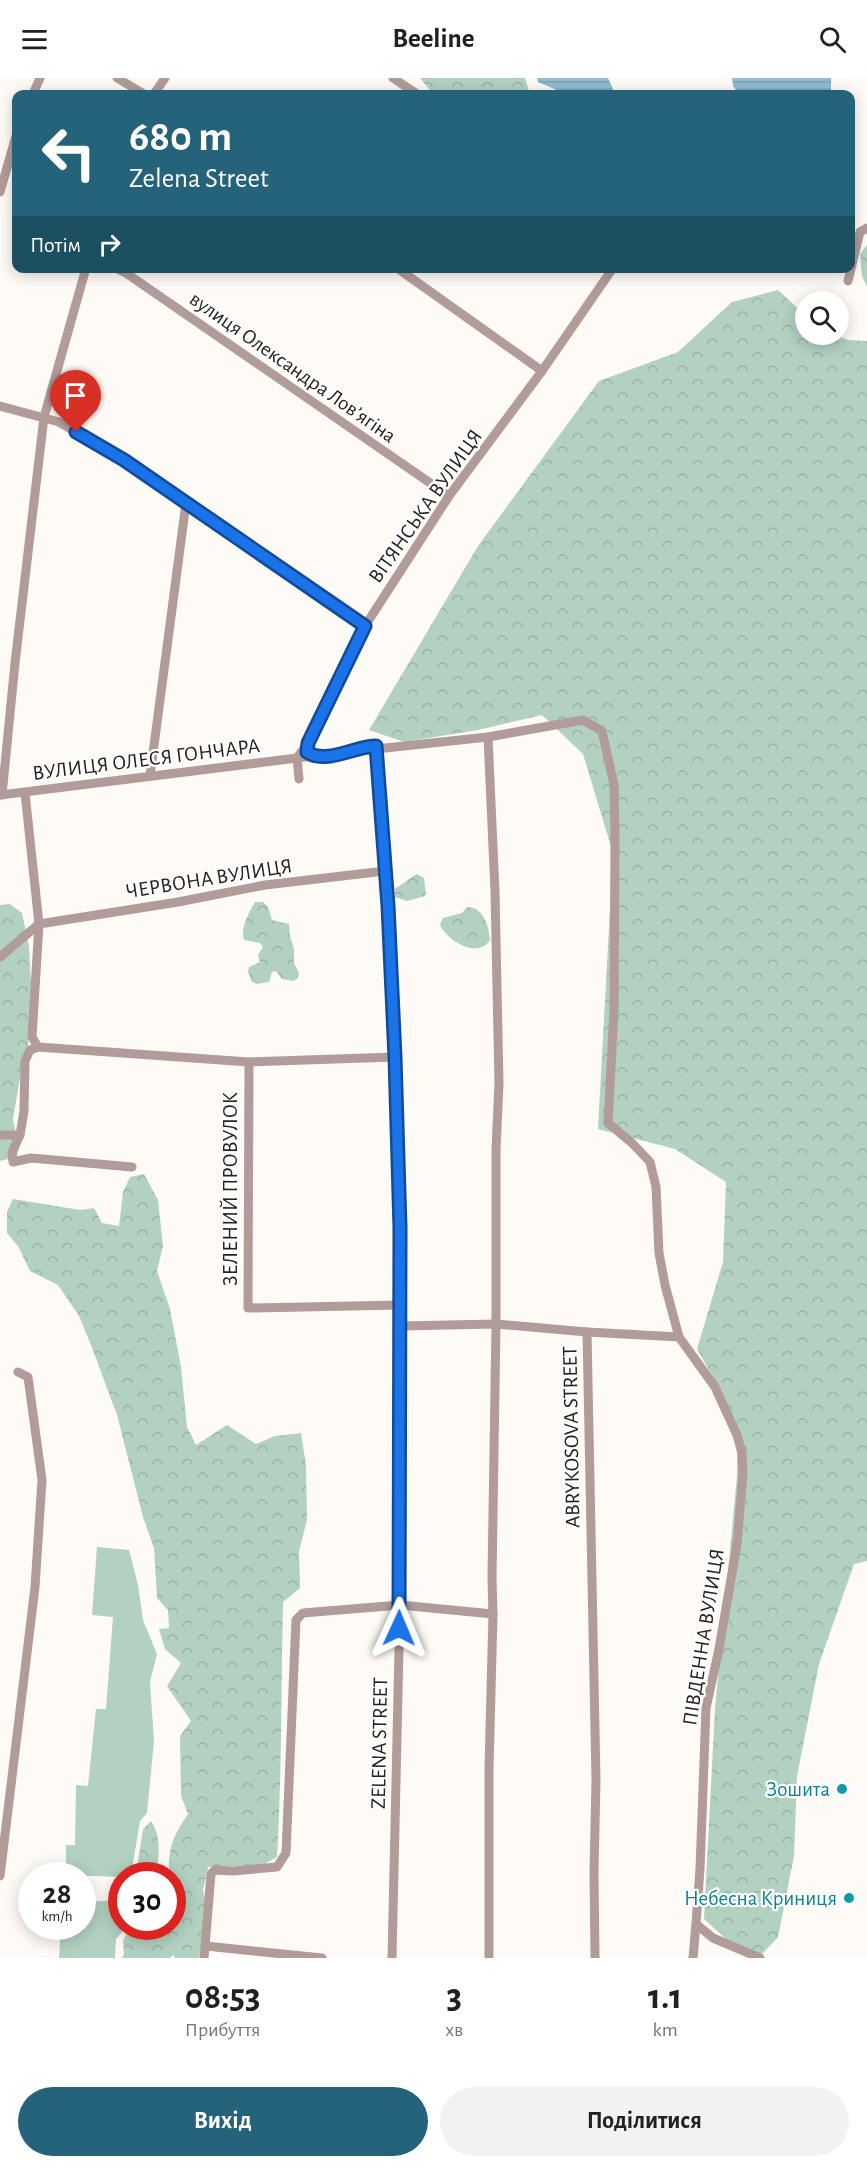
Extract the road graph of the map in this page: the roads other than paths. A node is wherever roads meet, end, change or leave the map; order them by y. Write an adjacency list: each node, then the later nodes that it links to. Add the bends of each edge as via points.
1 (117, 78): 3 (street)
2 (393, 78): 4 (street)
3 (137, 90)
4 (411, 90)
5 (12, 150): 6 (street)
6 (0, 192)
7 (859, 231): 8 (street)
8 (855, 249)
9 (85, 273): 17 (street)
10 (126, 273): 18 (street, вулиця Олександра Ловʼягіна)
11 (404, 273): 15 (street)
12 (610, 273): 15 (street, ВІТЯНСЬКА ВУЛИЦЯ)
13 (850, 273): 14 (street)
14 (848, 281)
15 (542, 371): 18 (street, ВІТЯНСЬКА ВУЛИЦЯ)
16 (0, 406): 17 (street)
17 (45, 417): 19 (street, via 124,460); 29 (street)
18 (449, 496): 20 (street, ВІТЯНСЬКА ВУЛИЦЯ)
19 (186, 503): 20 (street); 26 (street)
20 (365, 626): 22 (street, ВІТЯНСЬКА ВУЛИЦЯ)
21 (488, 737): 23 (street); 40 (street, via 499,1083); 43 (street, via 583,720 602,730 615,785 614,1011 608,1123 650,1162 656,1187 659,1253)
22 (308, 743): 24 (street, via 307,752); 25 (street, ВІТЯНСЬКА ВУЛИЦЯ)
23 (376, 749): 24 (street, via 369,746 331,756); 30 (street, ZELENA STREET)
24 (313, 756): 25 (street)
25 (297, 758): 26 (street, ВУЛИЦЯ ОЛЕСЯ ГОНЧАРА); 27 (street)
26 (150, 776): 28 (street, ВУЛИЦЯ ОЛЕСЯ ГОНЧАРА)
27 (298, 779)
28 (25, 793): 29 (street, ВУЛИЦЯ ОЛЕСЯ ГОНЧАРА); 31 (street)
29 (1, 795)
30 (385, 871): 31 (street, ЧЕРВОНА ВУЛИЦЯ, via 265,885); 34 (street, ZELENA STREET)
31 (39, 924): 32 (street); 33 (street, via 32,1037)
32 (0, 957)
33 (38, 1047): 35 (street); 37 (street, via 30,1050 25,1061)
34 (395, 1057): 35 (street); 39 (street, ZELENA STREET)
35 (249, 1062): 39 (street, ЗЕЛЕНИЙ ПРОВУЛОК, via 248,1308)
36 (0, 1135): 37 (street)
37 (20, 1135): 38 (street, via 12,1152 13,1162 31,1158)
38 (132, 1167)
39 (400, 1305): 41 (street, ZELENA STREET)
40 (496, 1324): 41 (street, ABRYKOSOVA STREET); 42 (street, ABRYKOSOVA STREET); 46 (street)
41 (400, 1326): 45 (street, ZELENA STREET)
42 (587, 1332): 43 (street); 54 (street, ABRYKOSOVA STREET)
43 (679, 1336): 48 (street, ПІВДЕННА ВУЛИЦЯ, via 714,1387 737,1435 743,1473 736,1544 706,1708)
44 (18, 1372): 47 (street, via 28,1377 42,1480 35,1587)
45 (400, 1605): 46 (street); 49 (street, via 303,1613 296,1620 286,1853 277,1867 215,1870 211,1874); 52 (street, ZELENA STREET)
46 (494, 1614): 53 (street)
47 (0, 1876)
48 (696, 1924): 55 (street, ПІВДЕННА ВУЛИЦЯ); 56 (street, via 713,1938)
49 (206, 1946): 50 (street); 51 (street)
50 (204, 1958)
51 (322, 1958)
52 (392, 1958)
53 (489, 1958)
54 (596, 1958)
55 (693, 1958)
56 (760, 1958)

